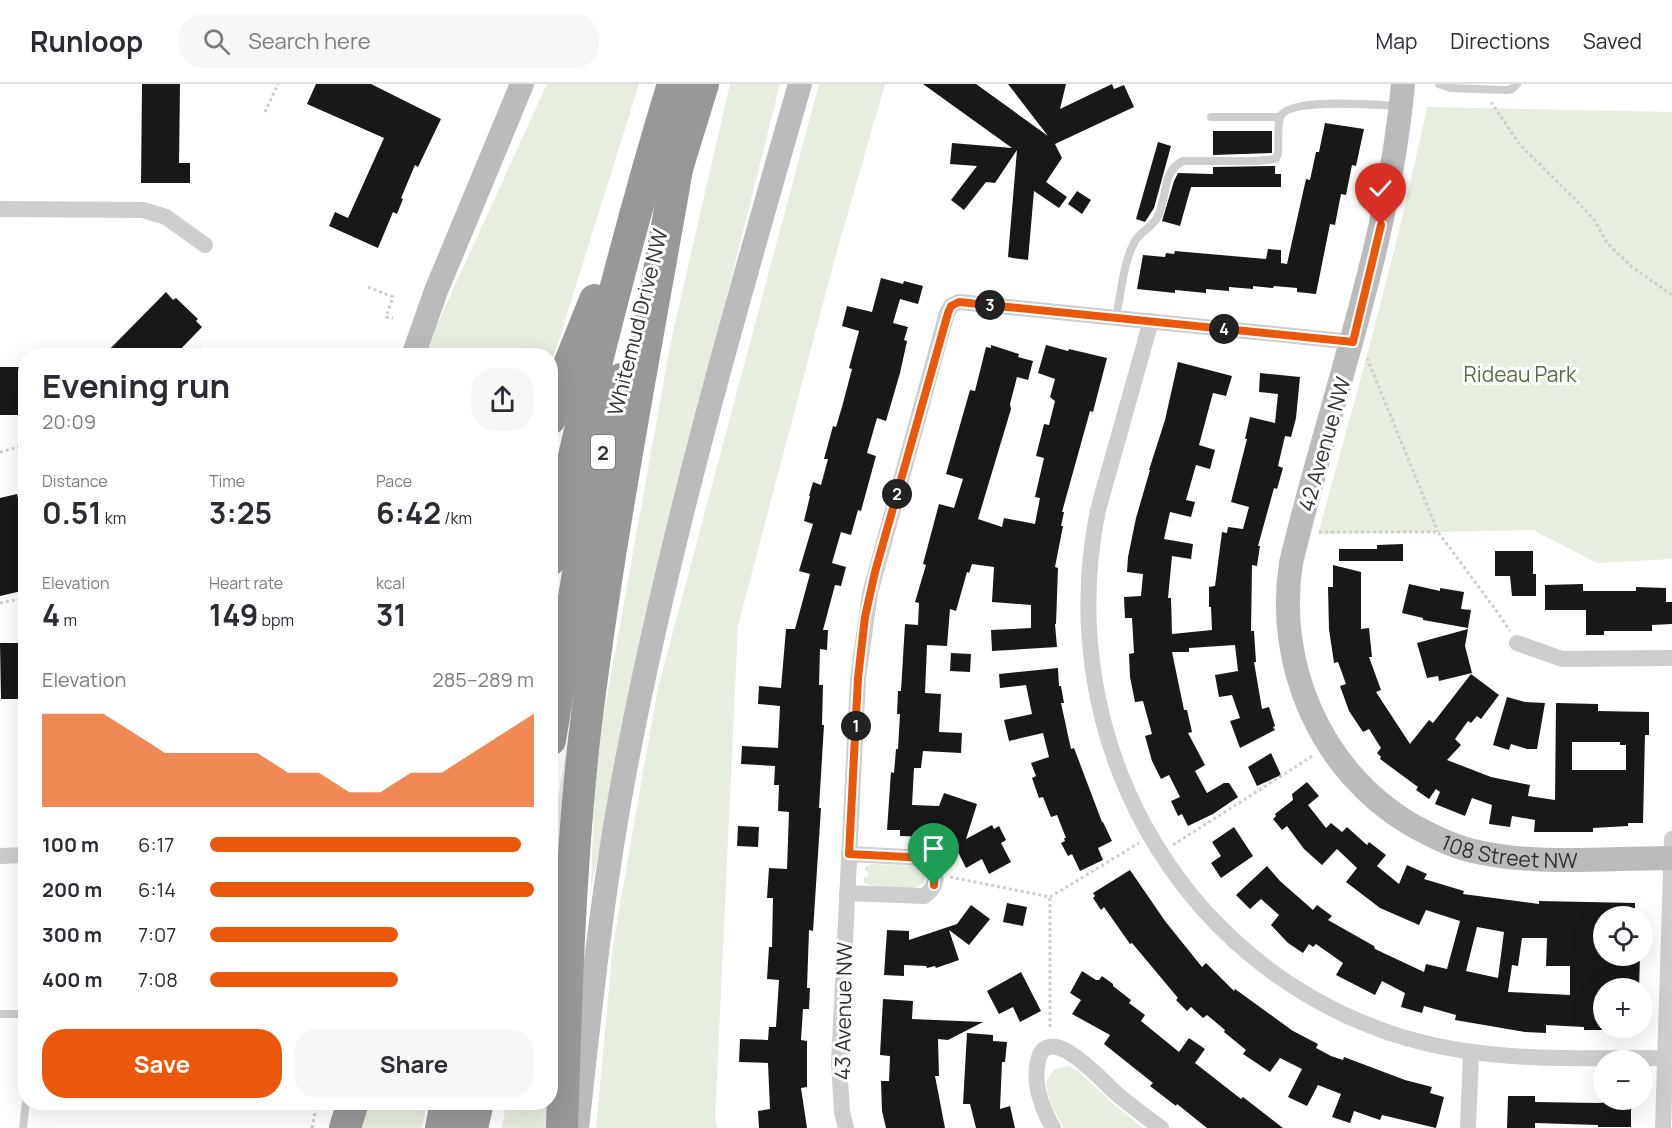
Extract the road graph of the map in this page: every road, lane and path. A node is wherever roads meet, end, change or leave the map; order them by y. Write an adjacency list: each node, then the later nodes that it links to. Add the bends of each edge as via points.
1 (278, 84): 10 (path)
2 (522, 84): 24 (street)
3 (672, 84): 13 (highway, Whitemud Drive NW / 2)
4 (703, 84): 13 (highway, Whitemud Drive NW / 2)
5 (800, 84): 65 (street, via 675,538 640,692 600,919)
6 (1439, 84): 7 (lane, via 1450,88 1506,90)
7 (1517, 84)
8 (1402, 95): 12 (lane, via 1315,104 1293,108); 22 (street, 42 Avenue NW)
9 (1491, 102): 17 (path, via 1520,145 1595,221 1607,243 1632,267)
10 (265, 112)
11 (1211, 117): 12 (lane)
12 (1280, 117): 19 (lane, via 1276,159 1183,160 1173,168 1157,218 1135,241 1128,259)
13 (662, 168): 25 (highway); 28 (highway, Whitemud Drive NW / 2, via 601,341); 35 (highway, Whitemud Drive NW / 2, via 629,346 587,520); 64 (highway, via 584,740 570,888)
14 (0, 209): 15 (street, via 143,210 166,217)
15 (205, 245)
16 (368, 287): 18 (path, via 393,297 386,317)
17 (1672, 295)
18 (393, 318)
19 (1116, 318): 20 (street); 41 (street, 43 Avenue NW, via 959,302 951,306 870,592 858,678)
20 (1151, 321): 22 (street); 38 (street, via 1098,510 1089,577 1091,654 1097,694 1119,773)
21 (201, 347): 23 (path)
22 (1358, 347): 29 (street, 42 Avenue NW); 30 (path)
23 (198, 348)
24 (415, 348)
25 (558, 392)
26 (18, 447): 27 (path)
27 (0, 452)
28 (558, 526)
29 (1299, 531): 30 (path); 37 (street, 42 Avenue NW, via 1288,598 1295,664 1322,736)
30 (1438, 532): 33 (path)
31 (18, 600): 32 (path)
32 (0, 603)
33 (1517, 643): 34 (street, via 1562,659)
34 (1672, 658)
35 (558, 692)
36 (1316, 754): 39 (path)
37 (1364, 789): 40 (street, 108 Street NW, via 1425,832 1492,855 1530,859)
38 (1145, 840): 46 (path); 50 (street, via 1223,930 1283,979 1331,1008 1396,1035)
39 (1172, 846)
40 (1672, 852): 51 (street)
41 (849, 854): 45 (street, 43 Avenue NW); 45 (street, via 926,858 935,868 936,876 930,892 924,896)
42 (18, 855): 43 (street)
43 (0, 856)
44 (945, 876): 46 (path)
45 (847, 893): 66 (street, 43 Avenue NW, via 839,1063)
46 (1050, 897): 49 (path)
47 (0, 1014): 48 (lane)
48 (18, 1014)
49 (1050, 1027)
50 (1471, 1053): 51 (street, via 1512,1058); 69 (street)
51 (1665, 1058): 70 (street)
52 (25, 1110): 58 (lane)
53 (315, 1110): 59 (path)
54 (337, 1110): 60 (street)
55 (351, 1110): 61 (highway)
56 (444, 1110): 62 (highway)
57 (475, 1110): 63 (highway)
58 (23, 1128)
59 (312, 1128)
60 (335, 1128)
61 (345, 1128)
62 (441, 1128)
63 (472, 1128)
64 (562, 1128)
65 (577, 1128)
66 (846, 1128)
67 (1053, 1128): 68 (street, via 1036,1077 1038,1059 1052,1046 1081,1059)
68 (1161, 1128)
69 (1468, 1128)
70 (1663, 1128)

